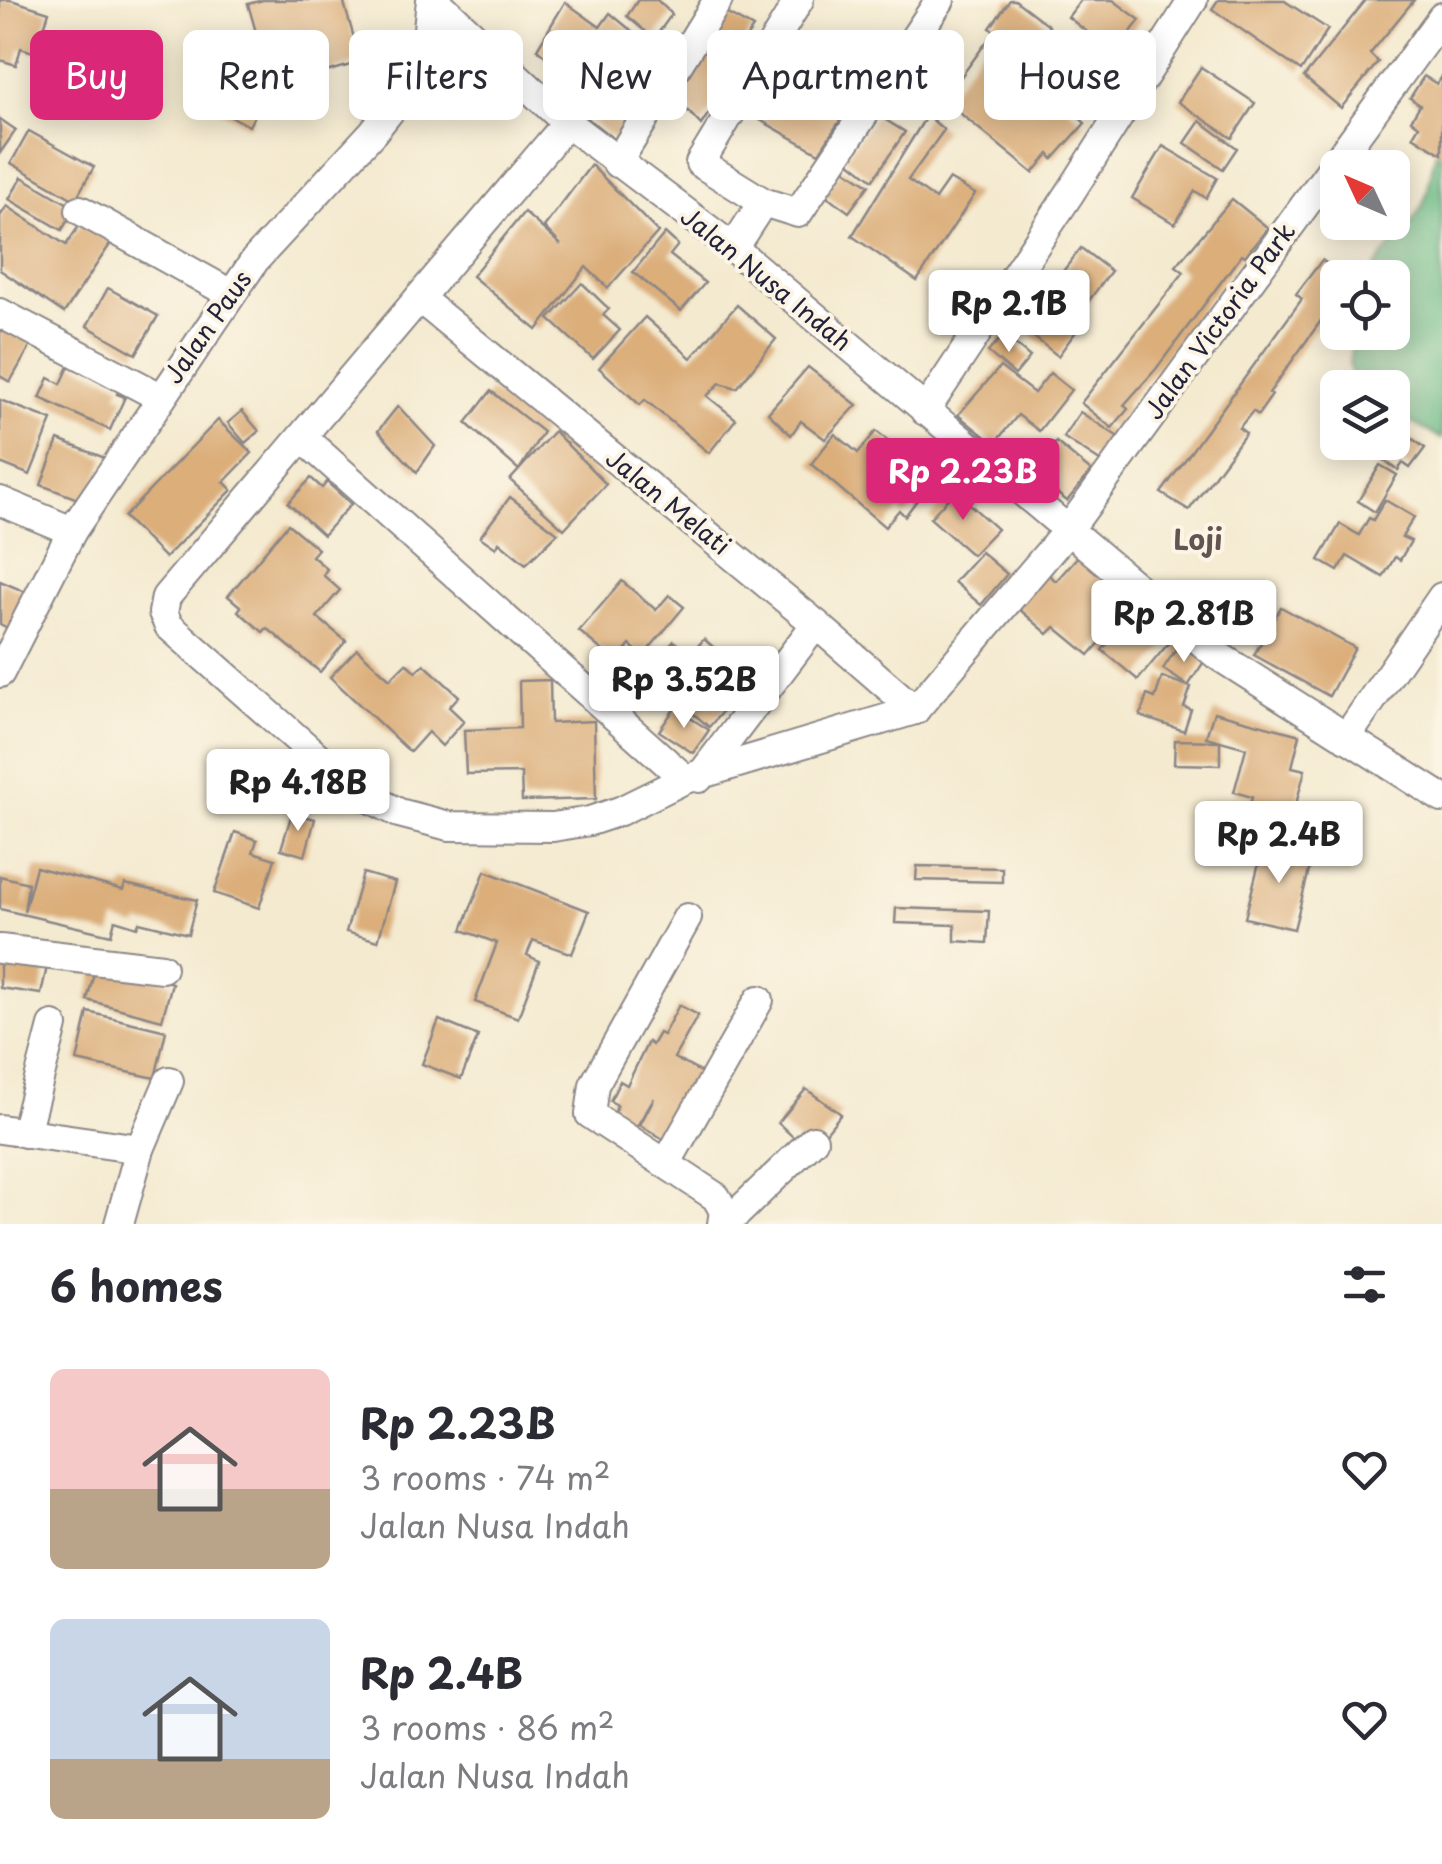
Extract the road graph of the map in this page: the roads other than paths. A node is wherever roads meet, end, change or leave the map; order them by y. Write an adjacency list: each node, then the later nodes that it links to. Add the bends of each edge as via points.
1 (433, 0): 7 (street, Jalan Nusa Indah); 12 (street, Jalan Paus, via 427,39 400,98 275,234)
2 (718, 0): 8 (street)
3 (799, 0): 9 (street, via 700,163)
4 (940, 0): 9 (street, via 798,213)
5 (1193, 0): 16 (street)
6 (1442, 17): 19 (street, Jalan Victoria Park)
7 (567, 123): 8 (street, Jalan Nusa Indah); 13 (street)
8 (617, 163): 11 (street, Jalan Nusa Indah)
9 (763, 202): 11 (street)
10 (80, 210): 12 (street)
11 (733, 248): 16 (street, Jalan Nusa Indah)
12 (231, 294): 15 (street, Jalan Paus)
13 (419, 298): 17 (street); 22 (street, Jalan Melati)
14 (0, 312): 15 (street)
15 (160, 397): 20 (street, Jalan Paus)
16 (925, 411): 19 (street, Jalan Nusa Indah)
17 (303, 438): 26 (street); 26 (street, via 166,597 163,613 169,626 356,790 399,813 449,826 552,827 620,811)
18 (0, 502): 20 (street)
19 (1068, 529): 24 (street, Jalan Victoria Park); 25 (street, Jalan Nusa Indah, via 1217,656)
20 (72, 531): 23 (street, Jalan Paus)
21 (1442, 598): 25 (street)
22 (816, 624): 24 (street, Jalan Melati); 26 (street)
23 (0, 673)
24 (915, 710): 26 (street)
25 (1346, 738): 27 (street, Jalan Nusa Indah)
26 (692, 778)
27 (1442, 798)
28 (687, 918): 37 (street, via 590,1103 590,1114)
29 (0, 949): 30 (street)
30 (162, 968)
31 (760, 1000): 37 (street)
32 (54, 1026): 34 (street)
33 (169, 1081): 36 (street)
34 (13, 1131): 36 (street)
35 (813, 1140): 39 (street)
36 (140, 1149): 38 (street)
37 (666, 1164): 39 (street, via 716,1197)
38 (119, 1224)
39 (724, 1224)

